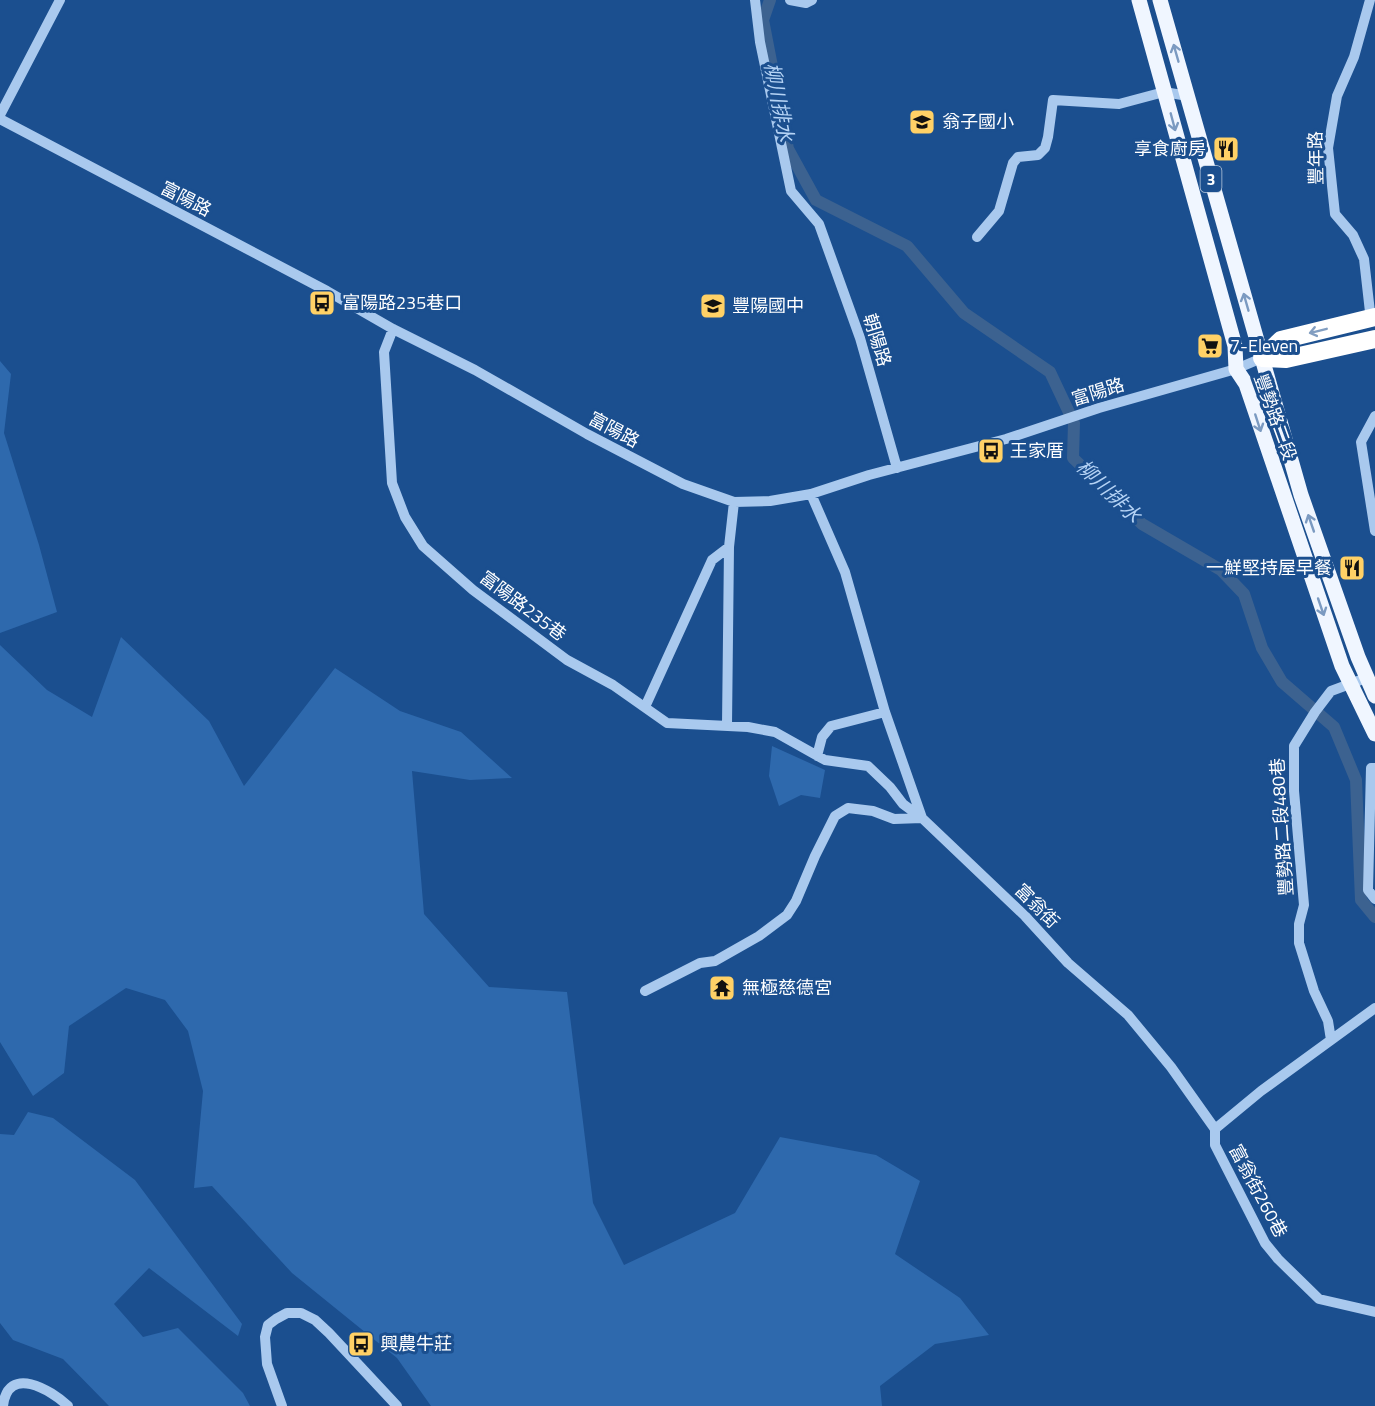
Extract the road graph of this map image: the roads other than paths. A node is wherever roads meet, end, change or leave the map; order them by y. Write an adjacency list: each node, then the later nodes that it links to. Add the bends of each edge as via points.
1 (60, 0): 10 (street)
2 (755, 0): 20 (street, 朝陽路, via 791,191 819,224 861,338)
3 (790, 0): 4 (street)
4 (812, 0)
5 (1139, 0): 8 (main road, 豐勢路二段 / 3)
6 (1160, 0): 9 (main road, 豐勢路二段 / 3, one-way to 6)
7 (1370, 0): 12 (street, 豐年路, via 1354,57 1337,96 1328,148 1335,214 1353,235 1364,259)
8 (1164, 92): 9 (street); 11 (street, via 1119,104 1053,100 1045,148 1038,155 1018,157 1013,162 999,211); 18 (main road, 豐勢路二段 / 3, one-way to 18, via 1234,346)
9 (1188, 96): 17 (main road, 豐勢路二段 / 3, one-way to 9)
10 (0, 117): 13 (street, 富陽路)
11 (977, 237)
12 (1373, 314): 17 (highway, one-way to 17, via 1281,340)
13 (393, 329): 22 (street, 富陽路, via 683,484); 28 (street, 富陽路235巷, via 384,352 392,483 405,517 423,546 567,660)
14 (1375, 339): 17 (highway, via 1286,359)
15 (1374, 346): 16 (street)
16 (1375, 351)
17 (1262, 358): 18 (street, 富陽路); 25 (main road, 豐勢路二段 / 3, one-way to 17, via 1301,495)
18 (1236, 369): 20 (street, 富陽路); 26 (main road, 豐勢路二段 / 3, one-way to 26, via 1246,384)
19 (1375, 416): 23 (street, via 1361,442)
20 (897, 468): 21 (street, 富陽路)
21 (811, 494): 22 (street, 富陽路); 29 (street, 富翁街, via 844,572)
22 (734, 502): 24 (street)
23 (1375, 531)
24 (729, 547): 28 (street, via 712,560); 30 (street)
25 (1366, 678): 26 (street, 豐勢路二段480巷); 27 (main road, 豐勢路二段 / 3)
26 (1350, 682): 31 (main road, 豐勢路二段 / 3); 38 (street, 豐勢路二段480巷, via 1331,691 1294,746 1304,905 1299,943 1328,1021)
27 (1375, 696)
28 (645, 707): 30 (street, 富陽路235巷, via 668,723)
29 (885, 712): 32 (street, via 831,726 822,737); 34 (street, 富翁街)
30 (727, 725): 32 (street, 富陽路235巷, via 775,732)
31 (1375, 734)
32 (817, 756): 34 (street, 富陽路235巷, via 868,766)
33 (1375, 768): 35 (street, via 1371,768 1368,890)
34 (922, 819): 36 (street, via 894,819 849,808 835,816 787,915 715,961 700,963); 39 (street, 富翁街, via 1025,916 1068,963 1128,1015)
35 (1375, 899)
36 (645, 991)
37 (1375, 1008): 38 (street)
38 (1331, 1040): 39 (street)
39 (1215, 1129): 40 (street, 富翁街260巷, via 1215,1145 1264,1243 1319,1299)
40 (1375, 1312)
41 (3, 1406): 42 (street, via 12,1388 26,1382 56,1395)
42 (68, 1406)
43 (282, 1406): 44 (street, via 267,1364 265,1337 268,1326 276,1319 301,1312 329,1333)
44 (397, 1406)

